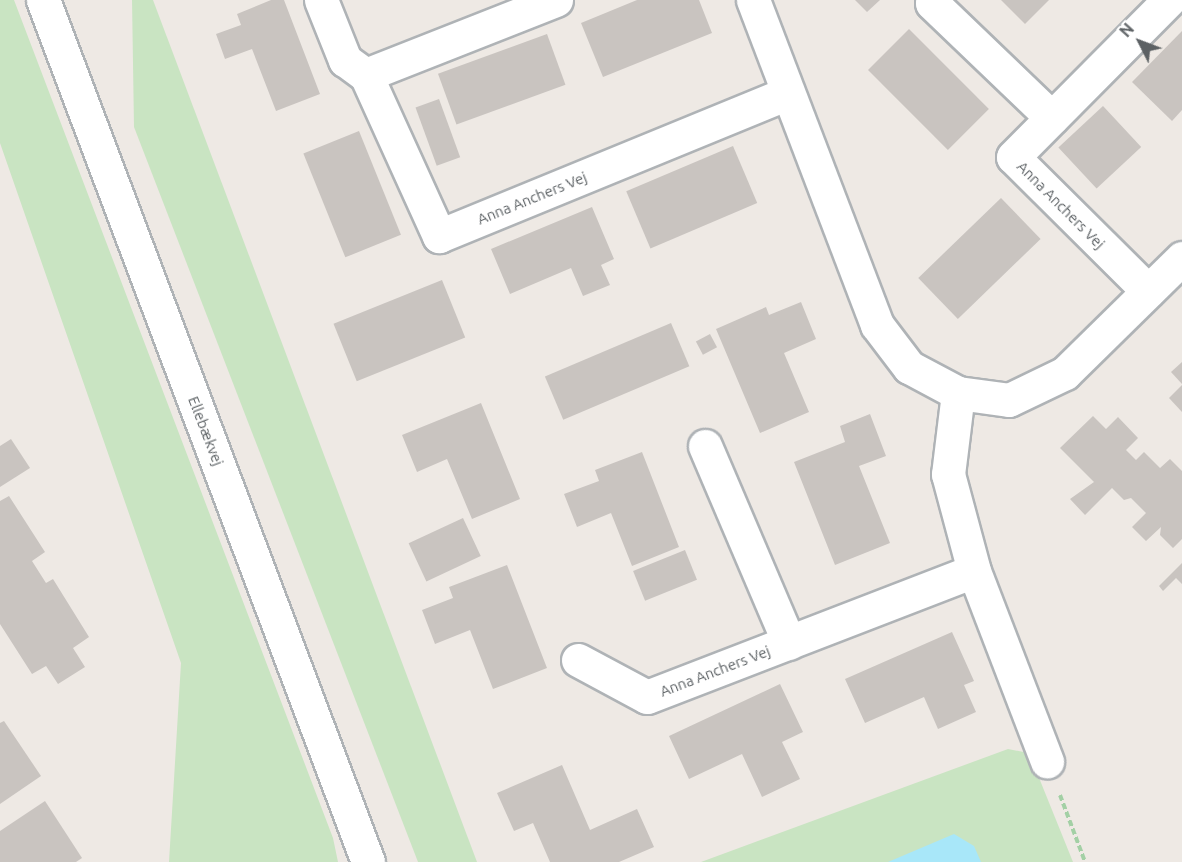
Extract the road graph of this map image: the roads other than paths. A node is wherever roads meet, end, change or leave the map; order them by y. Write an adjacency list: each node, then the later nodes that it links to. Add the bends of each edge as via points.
1 (43, 0): 19 (street, Ellebækvej)
2 (321, 0): 8 (street, Anna Anchers Vej, via 345,60)
3 (556, 0): 7 (street)
4 (753, 0): 9 (street)
5 (935, 0): 10 (street, via 932,3)
6 (1169, 0): 10 (street, Anna Anchers Vej)
7 (512, 8): 8 (street)
8 (366, 75): 9 (street, Anna Anchers Vej, via 439,236)
9 (788, 93): 13 (street, via 877,325 909,368)
10 (1052, 118): 12 (street, Anna Anchers Vej, via 1013,158)
11 (1182, 258): 12 (street)
12 (1148, 291): 13 (street, via 1065,373 1010,400)
13 (958, 393): 15 (street, via 948,474)
14 (705, 446): 16 (street, Anna Anchers Vej)
15 (974, 572): 16 (street, Anna Anchers Vej); 18 (street)
16 (789, 643): 17 (street, Anna Anchers Vej, via 647,697)
17 (578, 660)
18 (1047, 760)
19 (368, 862)

